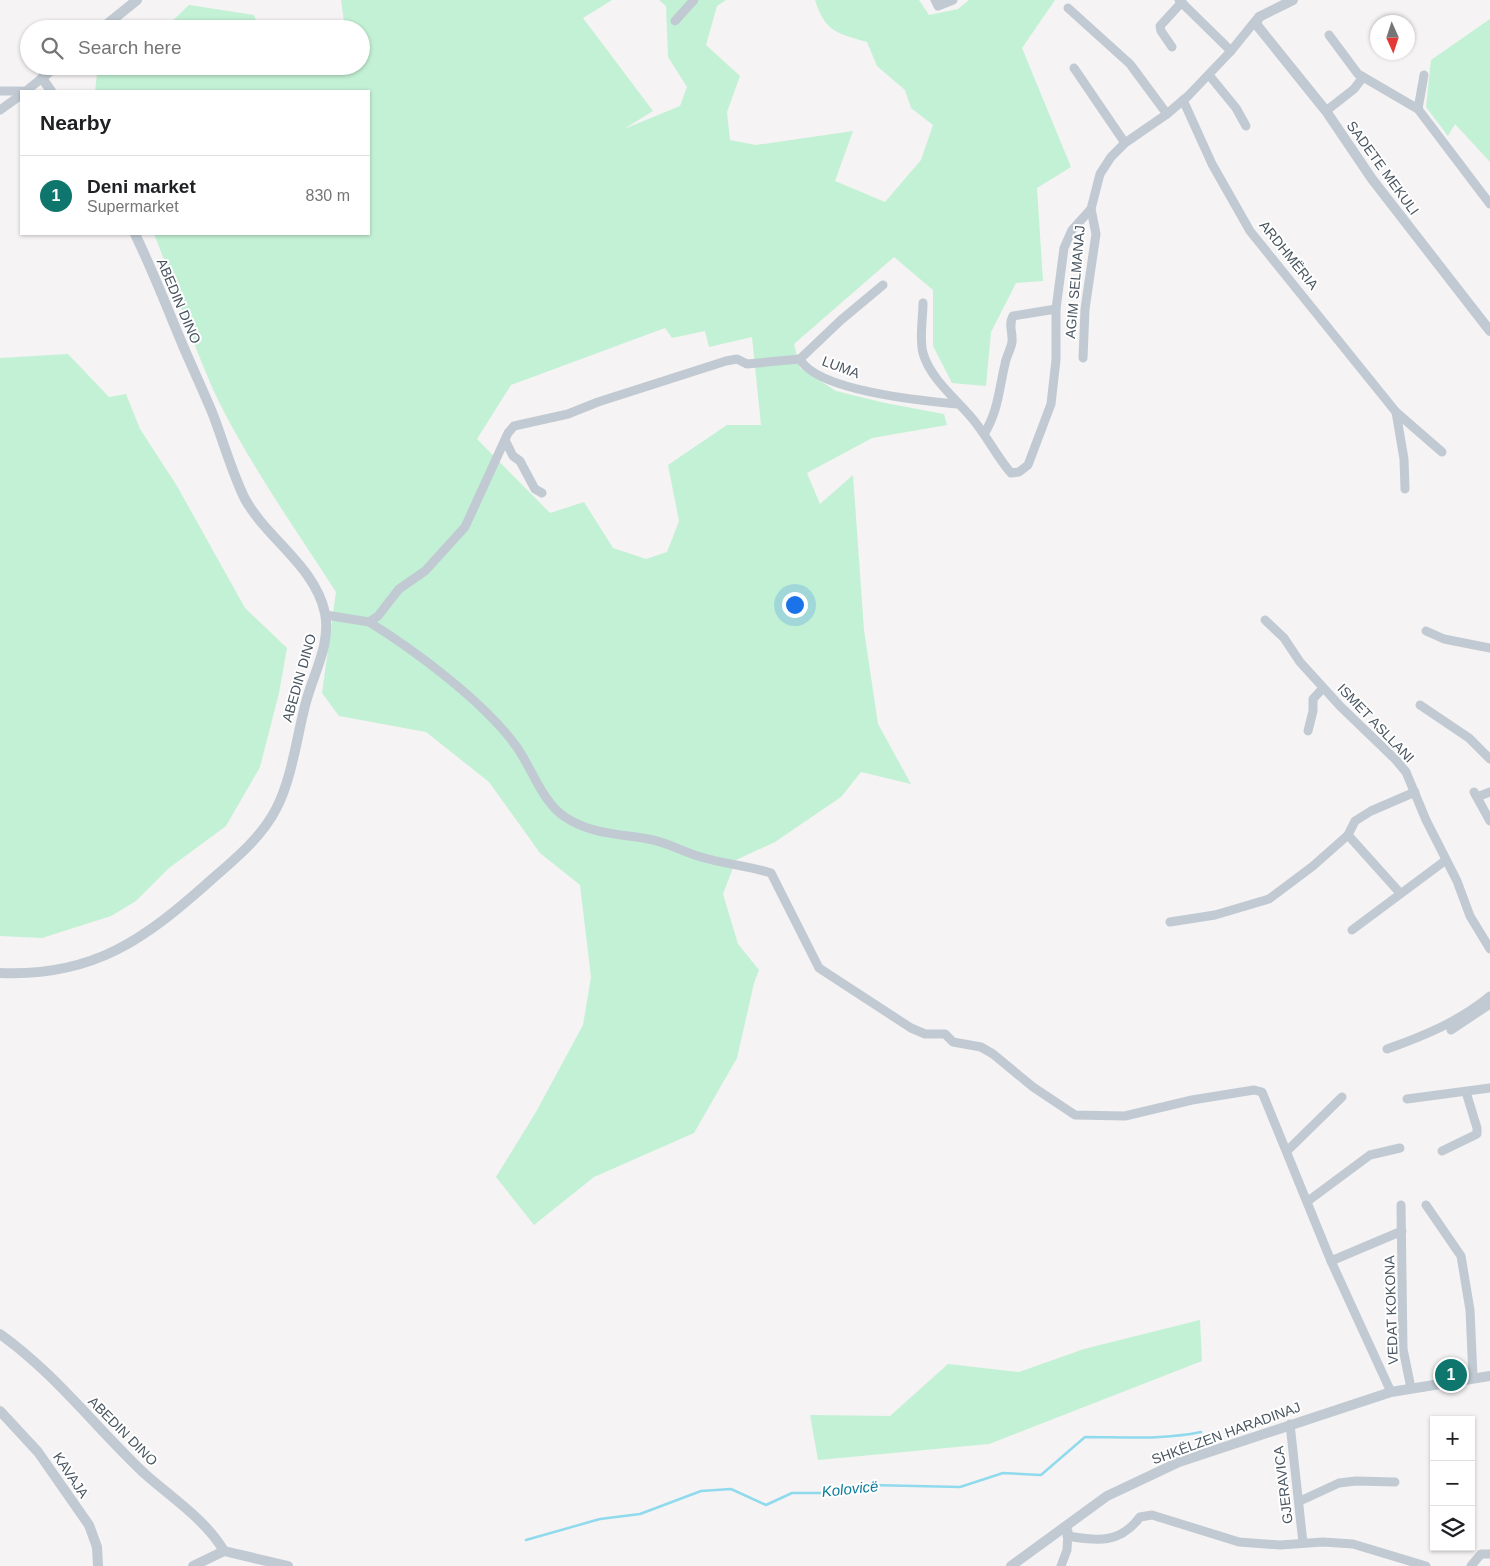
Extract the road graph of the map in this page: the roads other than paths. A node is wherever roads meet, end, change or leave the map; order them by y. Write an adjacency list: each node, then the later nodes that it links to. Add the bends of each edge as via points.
1 (137, 0): 8 (street)
2 (694, 0): 10 (street)
3 (935, 0): 4 (street, via 938,6)
4 (953, 0)
5 (1293, 0): 9 (street)
6 (1181, 1): 12 (street, via 1160,26); 13 (street)
7 (1068, 8): 29 (street, via 1130,64)
8 (112, 20)
9 (1256, 20): 13 (street); 28 (street, SADETE MEKULI, via 1258,27)
10 (675, 21)
11 (1329, 35): 18 (street)
12 (1172, 47)
13 (1231, 51): 16 (street)
14 (1074, 68): 31 (street)
15 (46, 75): 19 (street)
16 (1209, 75): 25 (street); 30 (street)
17 (1424, 75): 26 (street)
18 (1363, 77): 26 (street); 28 (street, via 1354,89)
19 (42, 78): 20 (street); 21 (street)
20 (27, 90)
21 (50, 90)
22 (0, 91): 23 (street)
23 (20, 91)
24 (20, 96): 27 (street)
25 (1183, 100): 29 (street); 42 (street, ARDHMËRIA, via 1212,164 1250,231)
26 (1418, 109): 32 (street)
27 (0, 110)
28 (1326, 111): 38 (street, SADETE MEKULI, via 1372,178)
29 (1167, 114): 31 (street)
30 (1246, 126)
31 (1125, 143): 33 (street, via 1100,174)
32 (1490, 204)
33 (1091, 209): 37 (street, via 1072,230 1064,248); 39 (street, AGIM SELMANAJ, via 1096,234 1085,309)
34 (135, 235): 48 (street, ABEDIN DINO, via 207,399 244,496 256,518 313,583)
35 (883, 285): 40 (street, LUMA)
36 (924, 303): 41 (street, via 923,353)
37 (1056, 309): 43 (street, via 1013,316 1010,321 1012,342 998,403); 43 (street, via 1056,360 1051,404 1028,464 1019,472 1012,473)
38 (1490, 331)
39 (1083, 358)
40 (800, 359): 41 (street, LUMA, via 813,372 855,389); 44 (street, via 747,364 737,359 726,361 568,414 514,426)
41 (957, 404): 43 (street)
42 (1396, 412): 45 (street, ARDHMËRIA); 46 (street, ARDHMËRIA)
43 (984, 434)
44 (505, 440): 47 (street, via 536,489); 50 (street, via 465,527 425,571 399,589 378,616)
45 (1442, 452)
46 (1405, 489)
47 (542, 493)
48 (326, 615): 50 (street); 66 (street, ABEDIN DINO, via 321,659 307,696 285,789 264,829 244,851 154,929 126,947 77,965 19,974)
49 (1265, 620): 53 (street, ISMET ASLLANI, via 1284,638)
50 (369, 622): 76 (street, via 425,661 483,711 515,745 554,809 566,818 611,834 648,839 701,857 771,873 819,968 911,1028 925,1034 945,1034 953,1042 981,1047 1075,1115 1125,1116 1192,1100 1258,1090 1265,1098)
51 (1426, 630): 52 (street, via 1444,639)
52 (1490, 648)
53 (1323, 688): 55 (street, ISMET ASLLANI, via 1313,699); 57 (street, ISMET ASLLANI, via 1396,760)
54 (1420, 705): 56 (street, via 1470,738)
55 (1308, 731)
56 (1490, 759)
57 (1415, 792): 60 (street, via 1355,821); 61 (street, ISMET ASLLANI)
58 (1490, 792): 59 (street, via 1476,794)
59 (1490, 821)
60 (1348, 835): 62 (street); 63 (street, via 1269,899 1215,915)
61 (1446, 860): 62 (street); 65 (street, ISMET ASLLANI, via 1475,927)
62 (1400, 893): 64 (street)
63 (1170, 922)
64 (1352, 930)
65 (1490, 950)
66 (0, 973)
67 (1490, 996): 70 (street, via 1447,1024)
68 (1490, 1004): 69 (street)
69 (1451, 1030)
70 (1387, 1049)
71 (1490, 1088): 72 (street)
72 (1466, 1092): 74 (street); 77 (street, via 1477,1134)
73 (1342, 1098): 76 (street)
74 (1407, 1099)
75 (1400, 1148): 78 (street, via 1370,1155)
76 (1288, 1150): 78 (street)
77 (1442, 1151)
78 (1308, 1201): 82 (street)
79 (1401, 1205): 81 (street, VEDAT KOKONA)
80 (1426, 1205): 85 (street, via 1461,1256 1470,1310)
81 (1402, 1231): 82 (street, VEDAT KOKONA); 86 (street, VEDAT KOKONA, via 1404,1349)
82 (1331, 1261): 87 (street)
83 (0, 1334): 95 (street, ABEDIN DINO, via 65,1392 145,1473 193,1514)
84 (1490, 1376): 85 (street, SHKËLZEN HARADINAJ)
85 (1473, 1377): 86 (street, SHKËLZEN HARADINAJ)
86 (1411, 1388): 87 (street, SHKËLZEN HARADINAJ)
87 (1391, 1392): 89 (street, SHKËLZEN HARADINAJ)
88 (0, 1411): 97 (street, KAVAJA, via 42,1457 89,1525 97,1547)
89 (1290, 1424): 91 (street, GJERAVICA); 92 (street, SHKËLZEN HARADINAJ, via 1179,1462 1107,1496)
90 (1395, 1482): 91 (street, via 1339,1483)
91 (1300, 1502): 94 (street, GJERAVICA)
92 (1068, 1523): 93 (street); 100 (street, SHKËLZEN HARADINAJ)
93 (1067, 1536): 94 (street, GJERAVICA, via 1086,1539 1120,1536 1140,1517 1152,1515 1240,1542); 101 (street)
94 (1303, 1543): 102 (street, GJERAVICA, via 1354,1544)
95 (224, 1551): 98 (street); 99 (street)
96 (1490, 1554): 103 (street, via 1481,1554)
97 (98, 1566)
98 (192, 1566)
99 (288, 1566)
100 (1011, 1566)
101 (1061, 1566)
102 (1426, 1566)
103 (1471, 1566)

